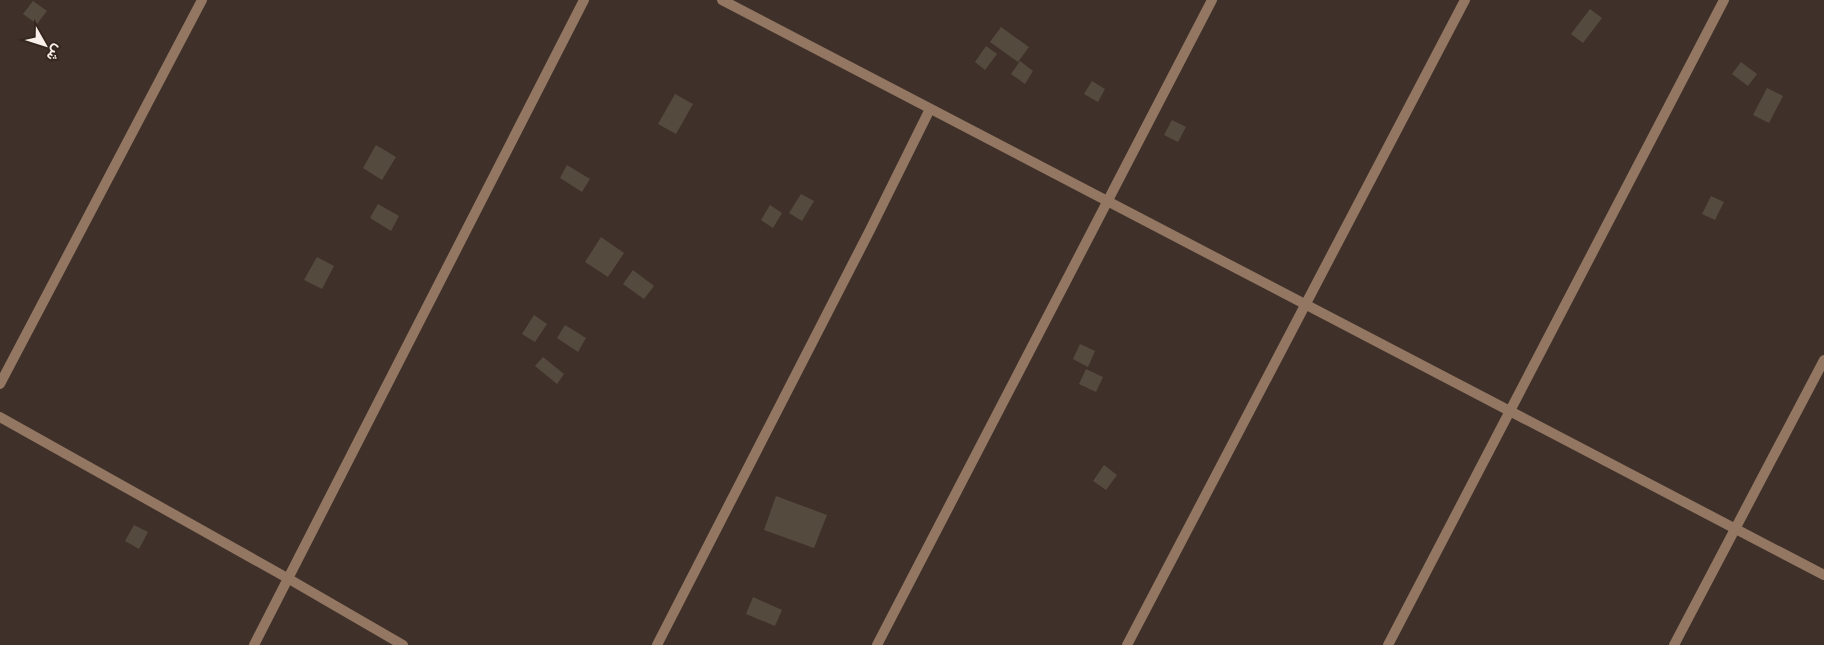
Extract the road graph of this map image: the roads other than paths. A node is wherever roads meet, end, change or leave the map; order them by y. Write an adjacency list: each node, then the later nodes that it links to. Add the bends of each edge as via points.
1 (202, 0): 11 (street)
2 (584, 0): 16 (street)
3 (722, 0): 7 (street)
4 (1212, 0): 8 (street)
5 (1465, 0): 9 (street)
6 (1724, 0): 12 (street)
7 (930, 109): 8 (street); 19 (street)
8 (1108, 202): 9 (street); 20 (street)
9 (1306, 305): 12 (street); 21 (street)
10 (1824, 360): 14 (street)
11 (0, 384)
12 (1509, 410): 14 (street); 22 (street)
13 (0, 417): 16 (street)
14 (1736, 528): 15 (street); 23 (street)
15 (1824, 575)
16 (289, 579): 17 (street); 18 (street)
17 (254, 645)
18 (404, 645)
19 (657, 645)
20 (877, 645)
21 (1127, 645)
22 (1388, 645)
23 (1674, 645)

